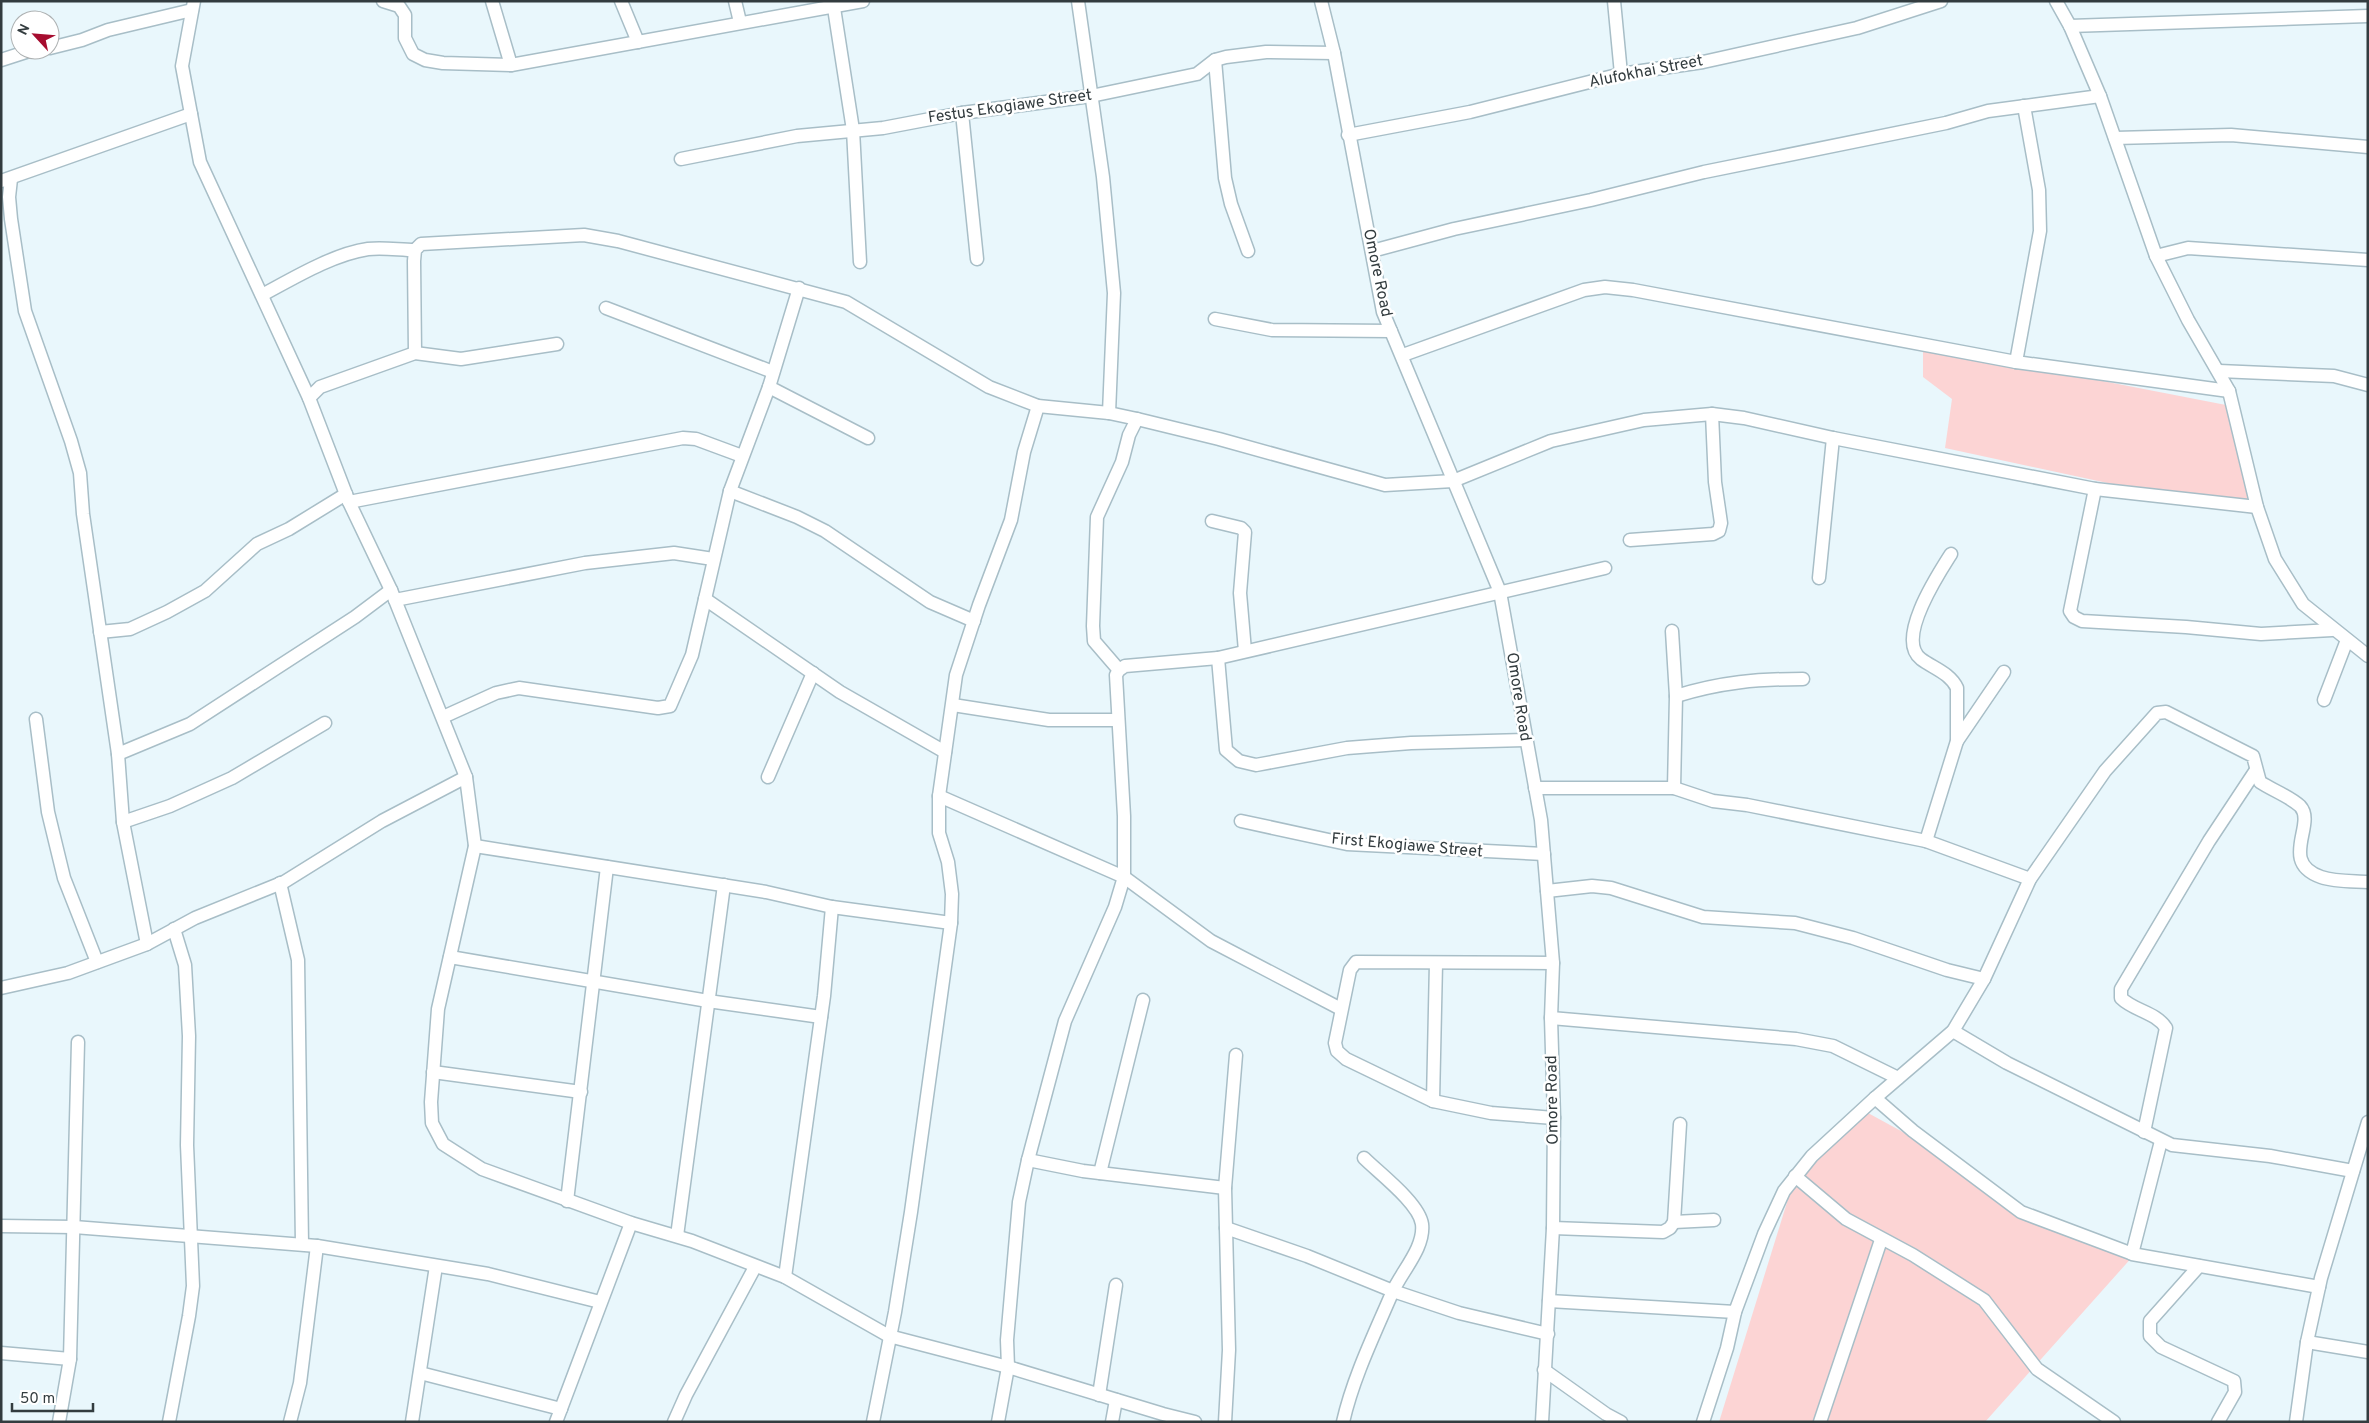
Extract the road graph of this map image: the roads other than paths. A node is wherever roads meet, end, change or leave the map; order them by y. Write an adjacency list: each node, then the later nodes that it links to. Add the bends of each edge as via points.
1 (383, 1): 20 (street, via 400,6 405,15 404,38 413,54 424,60)
2 (492, 1): 20 (street)
3 (621, 1): 16 (street)
4 (735, 1): 14 (street)
5 (1078, 1): 22 (street)
6 (1321, 1): 18 (street, Omore Road)
7 (1614, 1): 21 (street)
8 (1941, 1): 21 (street, Alufokhai Street, via 1847,30 1703,62)
9 (2056, 1): 15 (street)
10 (857, 2): 12 (street)
11 (193, 6): 17 (street); 26 (street, via 182,66)
12 (834, 8): 14 (street); 27 (street)
13 (2368, 16): 15 (street)
14 (740, 22): 16 (street)
15 (2070, 26): 23 (street)
16 (638, 42): 20 (street)
17 (60, 46)
18 (1334, 53): 19 (street, Festus Ekogiawe Street, via 1266,52); 28 (street, Omore Road)
19 (1216, 60): 22 (street, Festus Ekogiawe Street, via 1197,74); 34 (street, via 1225,178)
20 (511, 65)
21 (1621, 74): 28 (street, Alufokhai Street, via 1470,112)
22 (1091, 96): 25 (street, Festus Ekogiawe Street); 56 (street, via 1103,177 1114,293)
23 (2100, 96): 24 (street); 29 (street)
24 (2024, 106): 35 (street, via 1704,172); 48 (street, via 2041,210)
25 (962, 112): 27 (street, Festus Ekogiawe Street, via 883,128); 37 (street)
26 (191, 114): 32 (street); 41 (street, via 200,162)
27 (853, 130): 31 (street, Festus Ekogiawe Street, via 797,136); 39 (street)
28 (1348, 135): 35 (street, Omore Road)
29 (2115, 138): 30 (street, via 2231,135); 36 (street)
30 (2368, 147)
31 (681, 159)
32 (6, 180): 79 (street, via 25,311 80,474)
33 (414, 250): 40 (street, via 421,244 584,235 618,240); 41 (street, via 368,249 312,269); 46 (street)
34 (1248, 251)
35 (1372, 251): 44 (street, Omore Road, via 1383,312)
36 (2156, 256): 38 (street, via 2188,248); 49 (street, via 2188,320)
37 (976, 259)
38 (2368, 260)
39 (860, 262)
40 (799, 288): 50 (street); 55 (street, via 846,302 989,387)
41 (262, 295): 54 (street)
42 (606, 308): 50 (street)
43 (1215, 319): 44 (street, via 1272,330)
44 (1391, 331): 47 (street, Omore Road)
45 (557, 344): 46 (street, via 461,359)
46 (415, 353): 54 (street, via 320,387)
47 (1402, 355): 48 (street, via 1584,290 1605,287); 62 (street, Omore Road)
48 (2016, 362): 53 (street)
49 (2219, 371): 51 (street, via 2334,376); 53 (street)
50 (773, 372): 52 (street)
51 (2368, 385)
52 (769, 387): 59 (street); 61 (street)
53 (2229, 391): 66 (street)
54 (309, 398): 65 (street)
55 (1038, 406): 56 (street); 76 (street, via 1024,452 1011,520)
56 (1108, 413): 58 (street)
57 (1712, 414): 60 (street); 62 (street, via 1644,420 1551,441); 68 (street, via 1719,531)
58 (1138, 419): 62 (street, via 1385,485); 84 (street, via 1097,517 1094,641)
59 (868, 438)
60 (1833, 438): 63 (street); 72 (street)
61 (742, 456): 64 (street); 65 (street, via 696,439 684,438)
62 (1453, 481): 73 (street, Omore Road)
63 (2095, 489): 66 (street); 77 (street, via 2070,611 2074,617 2082,621 2261,634)
64 (730, 491): 70 (street); 76 (street, via 825,531 930,602)
65 (347, 498): 74 (street); 79 (street, via 257,544 205,591 167,612 130,630)
66 (2257, 507): 77 (street, via 2275,560 2303,604)
67 (1212, 520): 81 (street, via 1245,532 1240,592)
68 (1630, 540)
69 (1951, 554): 96 (street, via 1928,593 1914,628 1914,646 1919,658 1953,680 1957,688)
70 (713, 559): 74 (street, via 674,553 585,563); 75 (street)
71 (1605, 568): 73 (street)
72 (1819, 578)
73 (1500, 592): 81 (street); 95 (street, Omore Road)
74 (393, 595): 91 (street); 98 (street, via 190,724)
75 (705, 599): 86 (street); 91 (street, via 692,655 670,706 658,708 519,688 496,693)
76 (974, 621): 90 (street, via 956,675)
77 (2332, 630): 80 (street)
78 (1672, 631): 88 (street)
79 (100, 632): 98 (street)
80 (2347, 640): 82 (street); 89 (street)
81 (1245, 651): 83 (street)
82 (2368, 656)
83 (1218, 658): 84 (street, via 1144,663); 95 (street, via 1226,750 1238,761 1256,765 1347,748 1411,743)
84 (1119, 670): 93 (street, via 1116,675)
85 (2004, 672): 96 (street)
86 (813, 673): 97 (street); 101 (street)
87 (1804, 679): 88 (street, via 1755,679)
88 (1676, 696): 103 (street)
89 (2324, 700)
90 (953, 705): 93 (street, via 1050,720); 97 (street)
91 (442, 717): 100 (street)
92 (36, 719): 122 (street, via 48,812 64,878)
93 (1117, 720): 111 (street, via 1124,816)
94 (325, 723): 106 (street, via 232,778 170,806)
95 (1525, 740): 102 (street, Omore Road)
96 (1957, 741): 107 (street)
97 (945, 752): 104 (street)
98 (118, 754): 106 (street)
99 (2256, 770): 112 (street, via 2253,756 2166,712 2157,713 2105,771); 113 (street, via 2260,782 2301,807 2304,817 2299,846 2301,860 2309,870 2322,877); 144 (street, via 2209,841 2121,989 2121,998 2126,1003 2162,1021 2166,1028)
100 (466, 777): 108 (street); 114 (street, via 382,821)
101 (768, 777)
102 (1535, 788): 103 (street); 109 (street, Omore Road)
103 (1674, 788): 107 (street, via 1713,801)
104 (939, 796): 111 (street); 118 (street, via 939,833 948,862 952,894)
105 (1241, 821): 109 (street, First Ekogiawe Street, via 1347,844)
106 (123, 822): 120 (street)
107 (1926, 841): 112 (street)
108 (475, 846): 110 (street); 121 (street)
109 (1544, 854): 116 (street, Omore Road)
110 (607, 867): 115 (street); 126 (street)
111 (1124, 877): 130 (street, via 1211,941); 147 (street, via 1115,907 1066,1020)
112 (2030, 878): 125 (street)
113 (2368, 882)
114 (280, 883): 119 (street); 163 (street, via 298,960)
115 (724, 885): 117 (street); 129 (street)
116 (1548, 891): 124 (street, Omore Road); 125 (street, via 1592,886 1611,888 1703,917 1796,922)
117 (832, 907): 118 (street); 131 (street)
118 (951, 923): 177 (street, via 911,1212)
119 (174, 929): 120 (street); 160 (street, via 185,965 189,1036)
120 (147, 944): 122 (street)
121 (450, 957): 126 (street); 136 (street, via 438,1009)
122 (97, 962): 127 (street, via 68,973)
123 (1436, 963): 124 (street); 130 (street, via 1356,962 1350,970); 140 (street)
124 (1553, 963): 132 (street, Omore Road)
125 (1984, 979): 133 (street)
126 (594, 982): 129 (street); 138 (street)
127 (1, 988)
128 (1143, 1000): 149 (street)
129 (708, 1001): 131 (street); 161 (street)
130 (1341, 1009): 140 (street, via 1335,1043 1337,1051 1346,1060)
131 (821, 1017): 169 (street)
132 (1551, 1018): 137 (street, via 1796,1039 1833,1046); 141 (street, Omore Road)
133 (1953, 1031): 137 (street); 144 (street, via 2007,1063)
134 (78, 1042): 157 (street)
135 (1236, 1055): 151 (street)
136 (433, 1072): 138 (street); 152 (street, via 432,1123 443,1144 482,1169)
137 (1898, 1078): 139 (street)
138 (581, 1092): 152 (street)
139 (1875, 1098): 150 (street); 165 (street, via 1913,1131 2021,1212)
140 (1433, 1101): 141 (street, via 1491,1113)
141 (1554, 1118): 159 (street, Omore Road)
142 (2368, 1122): 148 (street)
143 (1680, 1124): 154 (street)
144 (2144, 1132): 145 (street)
145 (2161, 1141): 148 (street); 165 (street)
146 (1364, 1158): 172 (street, via 1415,1208 1422,1223 1419,1244)
147 (1028, 1160): 149 (street); 182 (street, via 1019,1202 1007,1340)
148 (2352, 1171): 171 (street)
149 (1100, 1173): 151 (street)
150 (1795, 1176): 162 (street, via 1846,1219); 175 (street, via 1770,1219)
151 (1226, 1188): 158 (street)
152 (566, 1201): 155 (street)
153 (1714, 1220): 154 (street)
154 (1674, 1222): 159 (street, via 1663,1232)
155 (631, 1223): 161 (street); 174 (street)
156 (1, 1226): 157 (street)
157 (74, 1227): 160 (street); 181 (street)
158 (1226, 1228): 172 (street); 198 (street, via 1229,1350)
159 (1553, 1228): 173 (street, Omore Road)
160 (189, 1236): 163 (street); 189 (street, via 192,1294)
161 (676, 1236): 168 (street)
162 (1881, 1240): 203 (street); 204 (street, via 1913,1255 1984,1300 2036,1369)
163 (302, 1244): 164 (street)
164 (317, 1246): 166 (street); 190 (street, via 300,1383)
165 (2130, 1253): 167 (street)
166 (436, 1266): 174 (street, via 488,1274); 184 (street)
167 (2198, 1266): 171 (street); 205 (street, via 2159,1308 2148,1329 2161,1347 2234,1381 2235,1392)
168 (755, 1267): 169 (street); 193 (street)
169 (785, 1277): 177 (street)
170 (1116, 1285): 185 (street)
171 (2319, 1287): 178 (street)
172 (1393, 1291): 176 (street, via 1459,1313); 199 (street, via 1348,1399)
173 (1549, 1301): 175 (street); 176 (street, Omore Road)
174 (600, 1302): 187 (street)
175 (1735, 1312): 202 (street)
176 (1548, 1334): 183 (street, Omore Road)
177 (890, 1336): 182 (street); 194 (street)
178 (2308, 1342): 179 (street); 206 (street)
179 (2368, 1352)
180 (1, 1353): 181 (street)
181 (70, 1359): 188 (street)
182 (1008, 1367): 185 (street); 195 (street)
183 (1544, 1370): 200 (street, Omore Road); 201 (street)
184 (420, 1372): 187 (street); 191 (street)
185 (1099, 1395): 186 (street)
186 (1116, 1400): 196 (street); 197 (street)
187 (561, 1409): 192 (street)
188 (58, 1422)
189 (169, 1422)
190 (290, 1422)
191 (412, 1422)
192 (556, 1422)
193 (674, 1422)
194 (872, 1422)
195 (998, 1422)
196 (1112, 1422)
197 (1195, 1422)
198 (1225, 1422)
199 (1343, 1422)
200 (1542, 1422)
201 (1622, 1422)
202 (1703, 1422)
203 (1820, 1422)
204 (2114, 1422)
205 (2218, 1422)
206 (2296, 1422)

